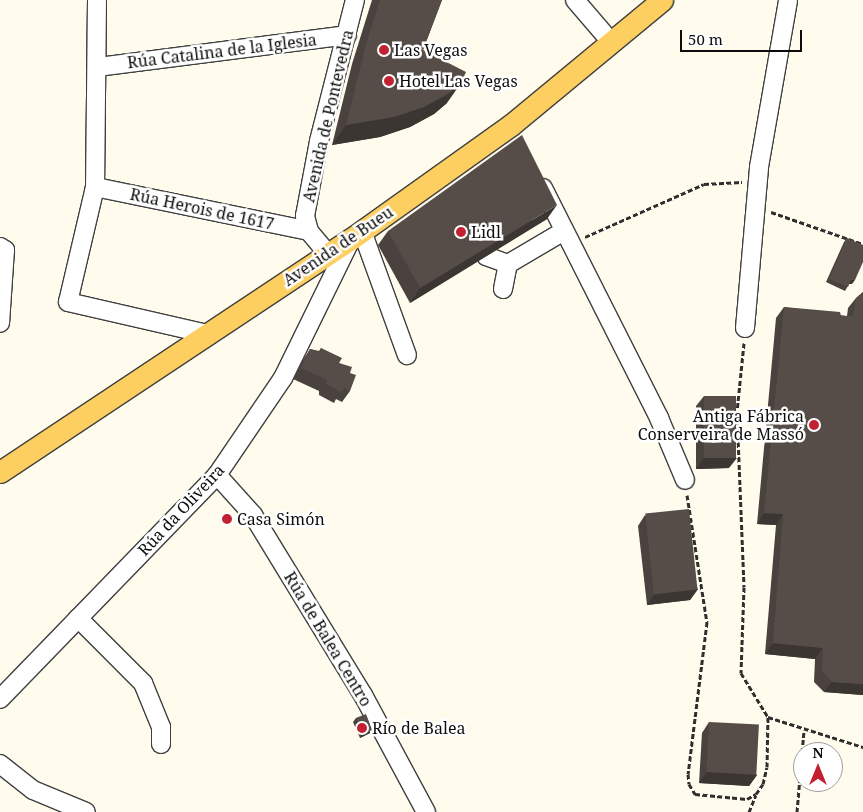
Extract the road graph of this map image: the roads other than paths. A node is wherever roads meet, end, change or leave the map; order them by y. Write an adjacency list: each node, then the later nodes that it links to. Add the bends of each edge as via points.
1 (97, 0): 8 (street)
2 (355, 0): 6 (street, Avenida de Pontevedra)
3 (575, 0): 7 (street)
4 (662, 0): 7 (main road, Avenida de Bueu)
5 (788, 0): 20 (street, via 758,181)
6 (347, 35): 8 (street, Rúa Catalina de la Iglesia); 11 (street, Avenida de Pontevedra, via 319,141 305,216)
7 (612, 43): 12 (main road, Avenida de Bueu, via 516,133)
8 (98, 68): 10 (street)
9 (534, 169): 13 (street)
10 (95, 187): 11 (street, Rúa Herois de 1617); 21 (street, via 68,302)
11 (309, 231): 15 (street)
12 (356, 235): 15 (main road, Avenida de Bueu); 22 (street); 24 (street, Rúa da Oliveira, via 283,378)
13 (568, 238): 17 (street); 25 (street, via 659,418)
14 (0, 246): 19 (street, via 5,250)
15 (328, 254): 21 (main road, Avenida de Bueu)
16 (486, 256): 17 (street)
17 (508, 264): 18 (street)
18 (503, 289)
19 (0, 323)
20 (746, 328)
21 (208, 334): 23 (main road, Avenida de Bueu)
22 (407, 355)
23 (0, 472)
24 (217, 475): 26 (street, Rúa da Oliveira); 31 (street, Rúa de Balea Centro, via 253,515 363,695)
25 (685, 480)
26 (78, 618): 27 (street, Rúa da Oliveira); 28 (street, via 143,683 161,727)
27 (0, 699)
28 (161, 744)
29 (0, 764): 30 (street, via 33,790)
30 (86, 812)
31 (426, 812)

